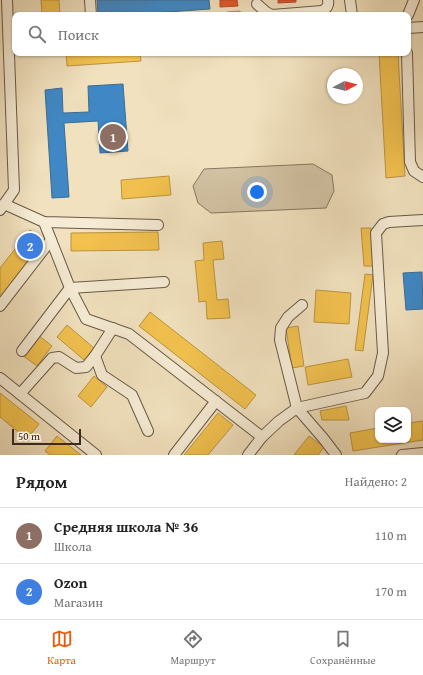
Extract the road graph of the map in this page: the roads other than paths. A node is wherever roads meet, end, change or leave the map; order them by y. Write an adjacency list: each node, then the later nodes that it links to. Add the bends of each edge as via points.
1 (90, 0): 7 (street)
2 (328, 0): 9 (street, via 327,8)
3 (350, 0): 10 (street)
4 (414, 0): 11 (street)
5 (257, 4): 8 (street)
6 (5, 7): 14 (street)
7 (91, 12)
8 (266, 12)
9 (310, 12)
10 (352, 12)
11 (409, 12)
12 (423, 26): 13 (street)
13 (411, 28)
14 (4, 37): 17 (street, via 14,190)
15 (407, 56): 16 (street, via 410,162 414,171)
16 (423, 177)
17 (2, 207): 19 (street)
18 (423, 220): 32 (street, via 389,222 383,224 376,233 383,353 378,376 365,393)
19 (44, 222): 20 (street); 21 (street)
20 (158, 225)
21 (51, 240): 23 (street); 24 (street)
22 (164, 282): 23 (street)
23 (70, 288): 26 (street, via 86,319); 27 (street)
24 (0, 306)
25 (302, 306): 32 (street, via 288,317 281,328 280,340)
26 (113, 328): 28 (street); 31 (street, via 128,334)
27 (22, 351)
28 (96, 356): 30 (street, via 86,367 76,368 59,357 52,358); 33 (street, via 102,375 132,395)
29 (0, 378): 30 (street)
30 (20, 394): 36 (street)
31 (216, 401): 34 (street); 37 (street)
32 (297, 408): 34 (street); 39 (street)
33 (148, 431)
34 (262, 437): 38 (street)
35 (423, 453): 40 (street)
36 (96, 455)
37 (174, 455)
38 (248, 455)
39 (336, 455)
40 (402, 455)

